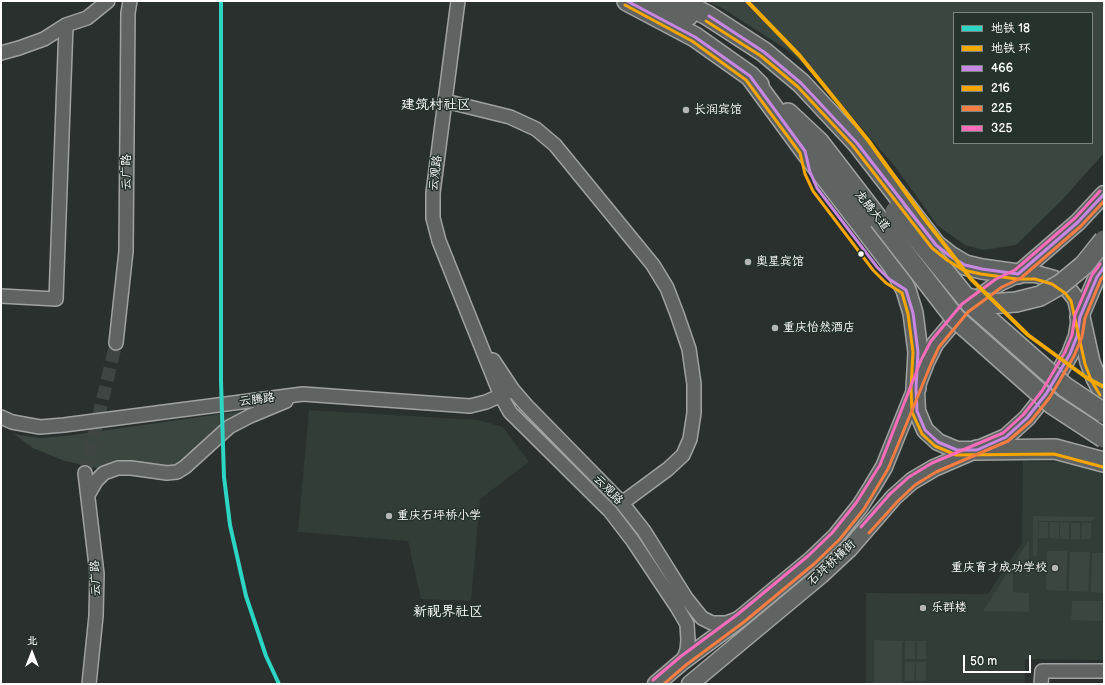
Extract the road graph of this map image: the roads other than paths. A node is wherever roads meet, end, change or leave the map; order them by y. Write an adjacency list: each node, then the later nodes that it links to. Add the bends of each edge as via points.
1 (108, 1): 7 (street, via 87,18)
2 (130, 1): 20 (street, 云广路, via 126,251)
3 (458, 1): 10 (street, 云观路)
4 (627, 1): 9 (highway, 龙腾大道, via 694,37)
5 (659, 1): 12 (highway, 龙腾大道, via 704,24 763,60 834,133)
6 (679, 1): 15 (highway, via 707,15 764,52 801,83 857,143 936,245 965,264)
7 (66, 25): 8 (street, via 44,39); 17 (street, via 56,299)
8 (1, 53)
9 (750, 76): 12 (highway, 龙腾大道, via 819,142); 21 (highway, via 894,267 906,290 913,313 918,352)
10 (445, 101): 19 (street, 云观路, via 433,193 433,218 439,241); 33 (street, via 510,117 536,129 560,151 653,265 666,288 689,350 694,384 694,413 690,439 683,455)
11 (1104, 194): 15 (main road, via 1078,222)
12 (887, 215): 16 (highway, 龙腾大道, bridge); 26 (highway, 龙腾大道, bridge, via 971,304 1065,387)
13 (1104, 240): 16 (highway, bridge, via 1084,265 1061,284 1040,296 1016,302 989,304 950,294)
14 (1104, 267): 18 (main road)
15 (1018, 274): 18 (main road, via 1036,274 1054,279 1068,289 1076,299); 21 (main road, 石坪桥横街, via 999,283 965,308 935,344)
16 (927, 282): 28 (highway, 龙腾大道, bridge, via 955,318 1052,404)
17 (1, 296)
18 (1080, 317): 23 (highway, via 1090,362); 29 (main road, 石坪桥横街, via 1077,336 1070,354 1046,394 1027,418 1006,437)
19 (478, 338): 22 (street, 云观路); 25 (street, 云观路)
20 (116, 343)
21 (916, 388): 29 (main road, via 917,411 925,430 938,442 957,450); 35 (main road, 石坪桥横街, via 884,467 860,506 836,536 811,560)
22 (513, 390): 25 (street, 云腾路); 33 (street, 云观路)
23 (1104, 393)
24 (303, 394): 25 (street, 云腾路, via 470,406); 27 (street, 云腾路, via 40,427 12,422); 32 (street, via 229,427 185,467 176,472 118,468 104,473)
25 (500, 396): 36 (street, 云观路, via 510,412 610,511 634,541)
26 (1104, 413)
27 (1, 416)
28 (1104, 438)
29 (977, 450): 30 (highway, via 1055,449); 41 (main road, 石坪桥横街, via 934,468 912,481 894,497 849,549 821,575)
30 (1104, 462)
31 (86, 473): 32 (street, 云广路)
32 (88, 494): 39 (street, 云广路, via 97,574 96,616)
33 (622, 503): 34 (street, 云观路, via 644,531 686,598)
34 (702, 618): 35 (street, via 712,623 726,623); 36 (street, via 696,625)
35 (741, 618): 37 (main road, 石坪桥横街)
36 (687, 624): 37 (street, 云观路, via 687,650)
37 (683, 662): 40 (main road, 石坪桥横街)
38 (1104, 671): 42 (street, via 1042,671)
39 (89, 684)
40 (656, 684)
41 (690, 684)
42 (1041, 684)

